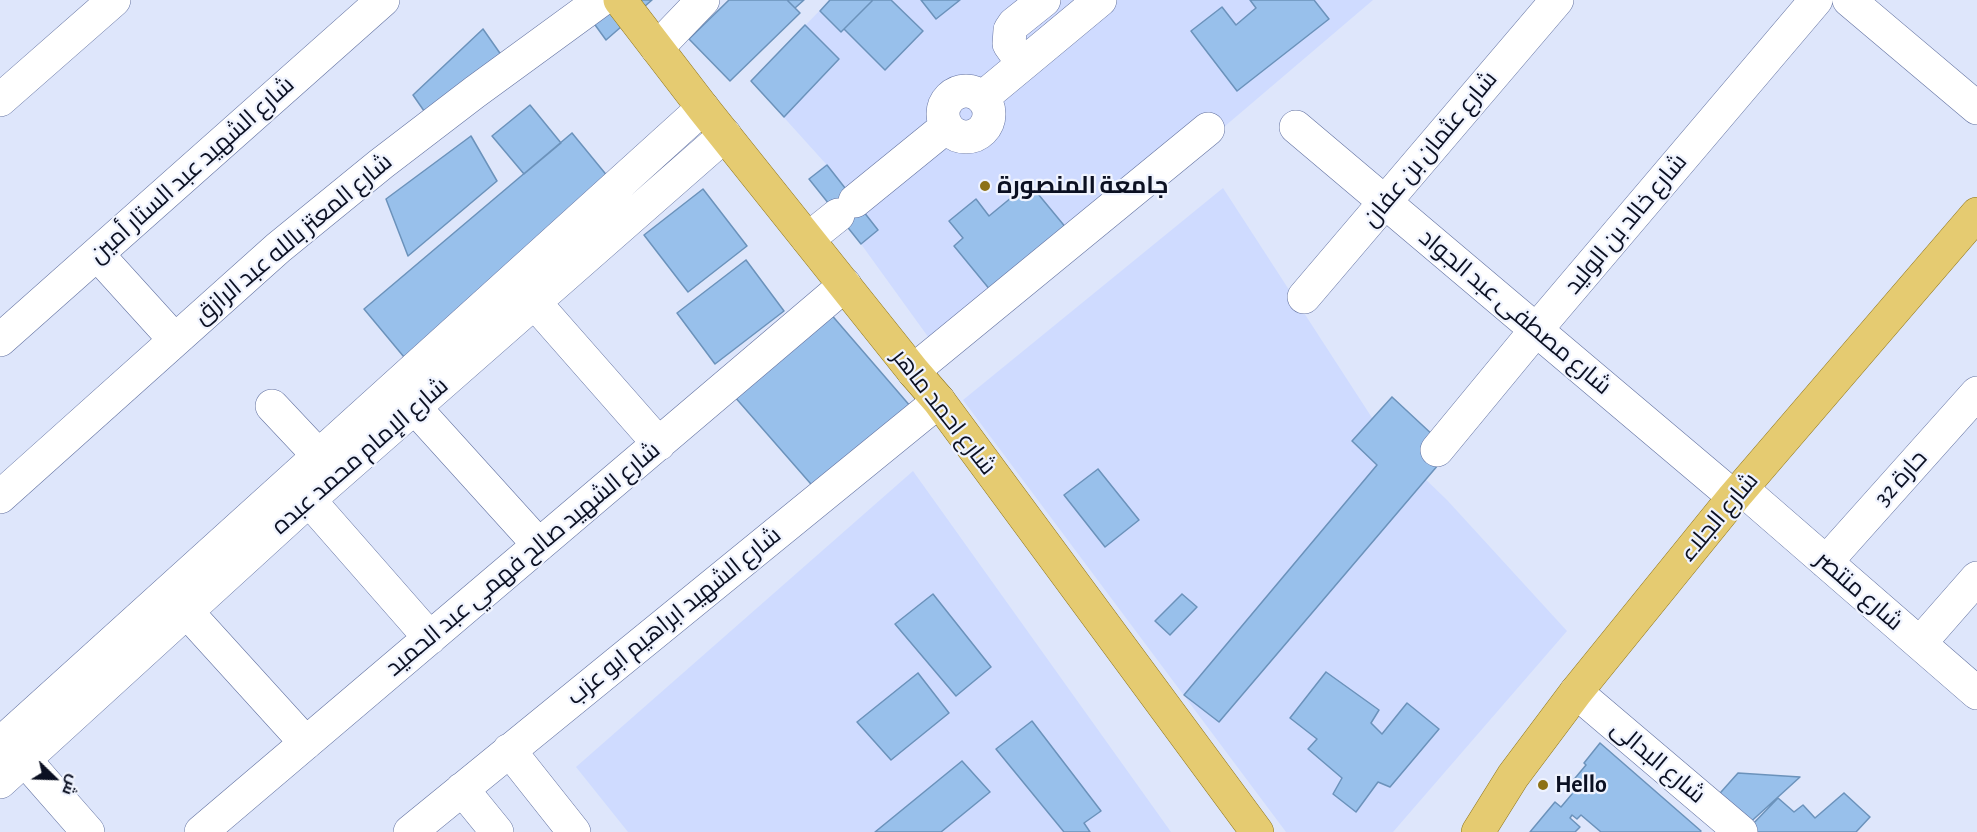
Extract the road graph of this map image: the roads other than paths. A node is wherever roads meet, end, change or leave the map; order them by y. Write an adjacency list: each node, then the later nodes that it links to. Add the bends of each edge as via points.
1 (383, 0): 22 (street, شارع الشهيد عبد الستار أمين)
2 (601, 0): 28 (street, شارع المعتز بالله عبد الرازق, via 381,164 278,248)
3 (620, 0): 11 (main road, شارع احمد ماهر)
4 (703, 0): 11 (street)
5 (1044, 0): 12 (street, via 1010,30 1009,45)
6 (1100, 0): 12 (street)
7 (1557, 0): 19 (street, شارع عثمان بن عفان)
8 (1816, 0): 26 (street, شارع خالد بن الوليد)
9 (1849, 0): 15 (street)
10 (99, 5): 13 (street)
11 (657, 48): 14 (main road, شارع احمد ماهر)
12 (1023, 64): 21 (street, via 982,98 989,115 981,132 962,137 946,127)
13 (0, 100)
14 (703, 108): 18 (main road, شارع احمد ماهر); 36 (street, شارع الإمام محمد عبده)
15 (1977, 108)
16 (1296, 127): 19 (street, شارع مصطفى عبد الجواد)
17 (1208, 129): 29 (street)
18 (725, 135): 21 (main road, شارع احمد ماهر); 25 (street, شارع الإمام محمد عبده)
19 (1385, 202): 24 (street, شارع عثمان بن عفان); 26 (street, شارع مصطفى عبد الجواد)
20 (1977, 214): 37 (main road, شارع الجلاء)
21 (808, 239): 23 (main road, شارع احمد ماهر)
22 (97, 254): 27 (street, شارع الشهيد عبد الستار أمين); 28 (street)
23 (845, 285): 29 (main road, شارع احمد ماهر); 34 (street, شارع الشهيد صالح فهمي عبد الحميد)
24 (1304, 297)
25 (535, 303): 33 (street, شارع الإمام محمد عبده); 34 (street)
26 (1536, 330): 35 (street, شارع خالد بن الوليد); 37 (street, شارع مصطفى عبد الجواد)
27 (0, 340)
28 (175, 340): 38 (street, شارع المعتز بالله عبد الرازق)
29 (913, 371): 31 (main road, شارع احمد ماهر)
30 (1977, 393): 41 (street, حارة 32)
31 (939, 401): 50 (street, شارع الشهيد ابراهيم ابو عزب); 59 (main road, شارع احمد ماهر)
32 (272, 406): 36 (street)
33 (415, 408): 39 (street, شارع الإمام محمد عبده); 40 (street)
34 (659, 444): 40 (street, شارع الشهيد صالح فهمي عبد الحميد)
35 (1437, 450)
36 (319, 456): 49 (street, شارع الإمام محمد عبده)
37 (1738, 493): 41 (street, شارع منتصر); 46 (main road, شارع الجلاء)
38 (0, 497)
39 (309, 501): 43 (street, شارع الإمام محمد عبده); 44 (street)
40 (539, 545): 44 (street, شارع الشهيد صالح فهمي عبد الحميد)
41 (1826, 562): 45 (street, شارع منتصر)
42 (1977, 578): 45 (street)
43 (187, 612): 48 (street); 49 (street, شارع الإمام محمد عبده)
44 (430, 638): 48 (street, شارع الشهيد صالح فهمي عبد الحميد)
45 (1920, 643): 47 (street, شارع منتصر)
46 (1576, 692): 53 (street, شارع البدالى); 60 (main road, شارع الجلاء, via 1513,776)
47 (1977, 693)
48 (306, 743): 55 (street, شارع الشهيد صالح فهمي عبد الحميد)
49 (10, 747): 51 (street, شارع الإمام محمد عبده); 54 (street)
50 (509, 750): 52 (street, شارع الشهيد ابراهيم ابو عزب); 58 (street)
51 (0, 782)
52 (462, 789): 56 (street, شارع الشهيد ابراهيم ابو عزب); 57 (street)
53 (1731, 829)
54 (88, 832)
55 (201, 832)
56 (410, 832)
57 (497, 832)
58 (574, 832)
59 (1257, 832)
60 (1478, 832)

